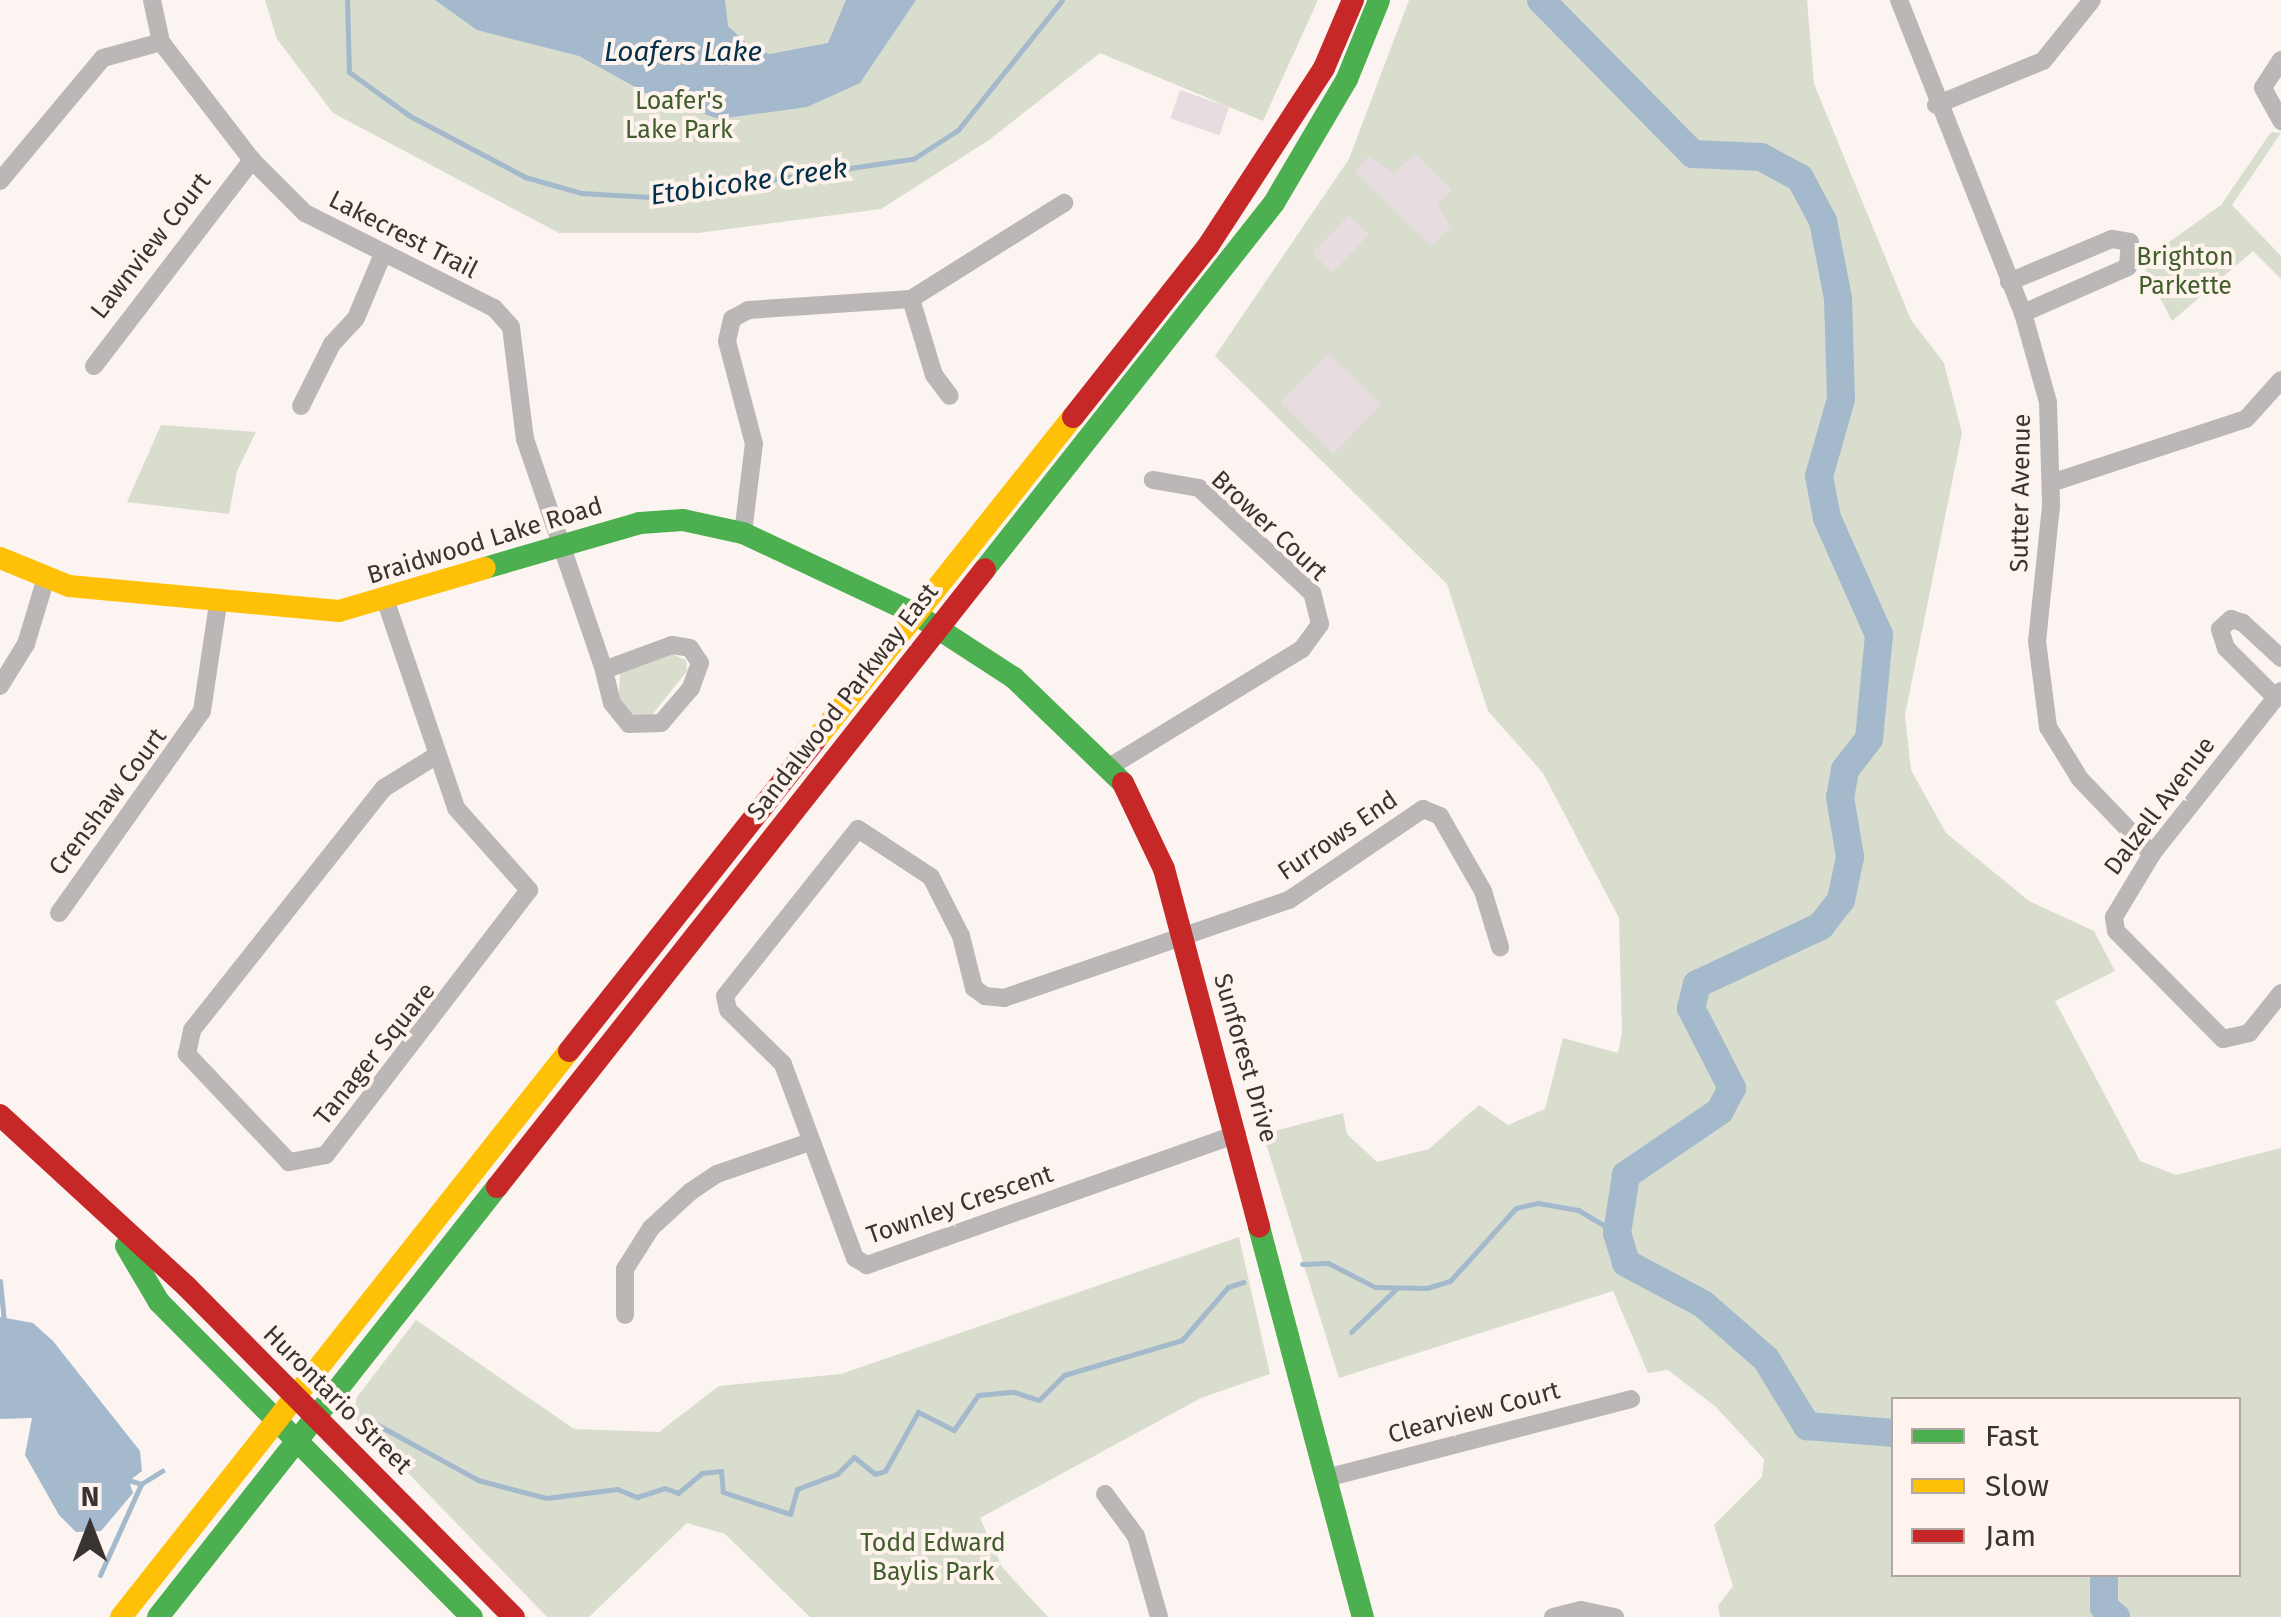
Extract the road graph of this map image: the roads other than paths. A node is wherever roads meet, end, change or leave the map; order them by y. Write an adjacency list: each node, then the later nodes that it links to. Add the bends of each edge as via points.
1 (152, 0): 6 (street, Lakecrest Trail)
2 (1353, 0): 29 (main road, Sandalwood Parkway East, via 1324,68 1208,246)
3 (1379, 0): 30 (main road, Sandalwood Parkway East, via 1347,79 1274,203)
4 (1899, 0): 8 (street, Sutter Avenue)
5 (2092, 0): 8 (street, via 2043,61)
6 (161, 42): 10 (street, Lakecrest Trail); 11 (street, via 103,58)
7 (2281, 60): 9 (street, via 2263,88)
8 (1936, 105): 14 (street, Sutter Avenue)
9 (2281, 121)
10 (252, 160): 13 (street, Lakecrest Trail, via 305,213); 17 (street, Lawnview Court)
11 (0, 181)
12 (1064, 203): 15 (street)
13 (382, 256): 20 (street, via 356,318 332,344); 24 (street, Lakecrest Trail, via 494,308 511,327 525,439)
14 (2009, 282): 16 (street, Sutter Avenue); 16 (street, via 2112,238 2130,242 2128,267)
15 (910, 299): 19 (street, via 934,375); 23 (street, via 748,310 732,320 726,341 754,444)
16 (2023, 313): 22 (street, Sutter Avenue, via 2048,402)
17 (94, 366)
18 (2281, 380): 22 (street, via 2246,420)
19 (950, 396)
20 (301, 406)
21 (1153, 480): 36 (street, Brower Court, via 1198,488 1312,593 1320,624 1302,649)
22 (2051, 483): 37 (street, Sutter Avenue, via 2037,641 2048,726 2080,779)
23 (743, 533): 24 (main road, Braidwood Lake Road, via 683,520); 29 (main road, Braidwood Lake Road)
24 (560, 545): 27 (main road, Braidwood Lake Road); 32 (street, Lakecrest Trail)
25 (0, 558): 26 (main road, Braidwood Lake Road)
26 (45, 580): 28 (main road, Braidwood Lake Road); 33 (street, via 26,644)
27 (386, 602): 28 (main road, Braidwood Lake Road, via 339,611); 35 (street, Tanager Square)
28 (218, 604): 38 (street, Crenshaw Court, via 202,711)
29 (914, 613): 30 (main road, Sunforest Drive); 47 (main road, Sandalwood Parkway East)
30 (936, 627): 36 (main road, Sunforest Drive, via 1014,678); 49 (main road, Sandalwood Parkway East)
31 (2281, 658): 34 (street, via 2243,624 2231,619 2220,629 2226,648)
32 (604, 670): 32 (street, Lakecrest Trail, via 672,645 690,648 700,663 691,688 644,730 612,703)
33 (0, 686)
34 (2278, 695): 37 (street, Dalzell Avenue)
35 (434, 756): 35 (street, Tanager Square, via 456,808 529,890 519,913 326,1155 289,1162 187,1054 192,1030 384,788)
36 (1111, 766): 39 (main road, Sunforest Drive, via 1141,809)
37 (2152, 854): 41 (street, Dalzell Avenue, via 2116,905 2116,931 2222,1039 2249,1032)
38 (60, 913)
39 (1182, 933): 40 (street, Furrows End, via 1289,900 1423,808 1440,816 1483,891); 43 (main road, Sunforest Drive); 44 (street, Townley Crescent, via 1004,998 985,996 974,988 961,936 931,877 858,828 843,838 725,996 728,1010 782,1064)
40 (1500, 947)
41 (2281, 993)
42 (0, 1115): 45 (main road, Hurontario Street)
43 (1237, 1134): 44 (street, Townley Crescent, via 867,1265 855,1258); 52 (main road, Sunforest Drive)
44 (810, 1142): 46 (street, via 718,1174 651,1228 625,1269)
45 (116, 1228): 47 (main road, Hurontario Street); 50 (main road, Hurontario Street, via 159,1302)
46 (626, 1315)
47 (294, 1396): 49 (main road, Hurontario Street); 50 (main road, Sandalwood Parkway East)
48 (1632, 1399): 52 (street, Clearview Court)
49 (316, 1418): 51 (main road, Sandalwood Parkway East); 57 (main road, Hurontario Street)
50 (275, 1419): 51 (main road, Hurontario Street); 54 (main road, Sandalwood Parkway East)
51 (297, 1441): 55 (main road, Sandalwood Parkway East); 56 (main road, Hurontario Street)
52 (1330, 1477): 59 (main road, Sunforest Drive)
53 (1104, 1494): 58 (street, via 1136,1536)
54 (121, 1617)
55 (158, 1617)
56 (472, 1617)
57 (514, 1617)
58 (1158, 1617)
59 (1363, 1617)
60 (1553, 1617): 61 (street, via 1580,1610)
61 (1616, 1617)

